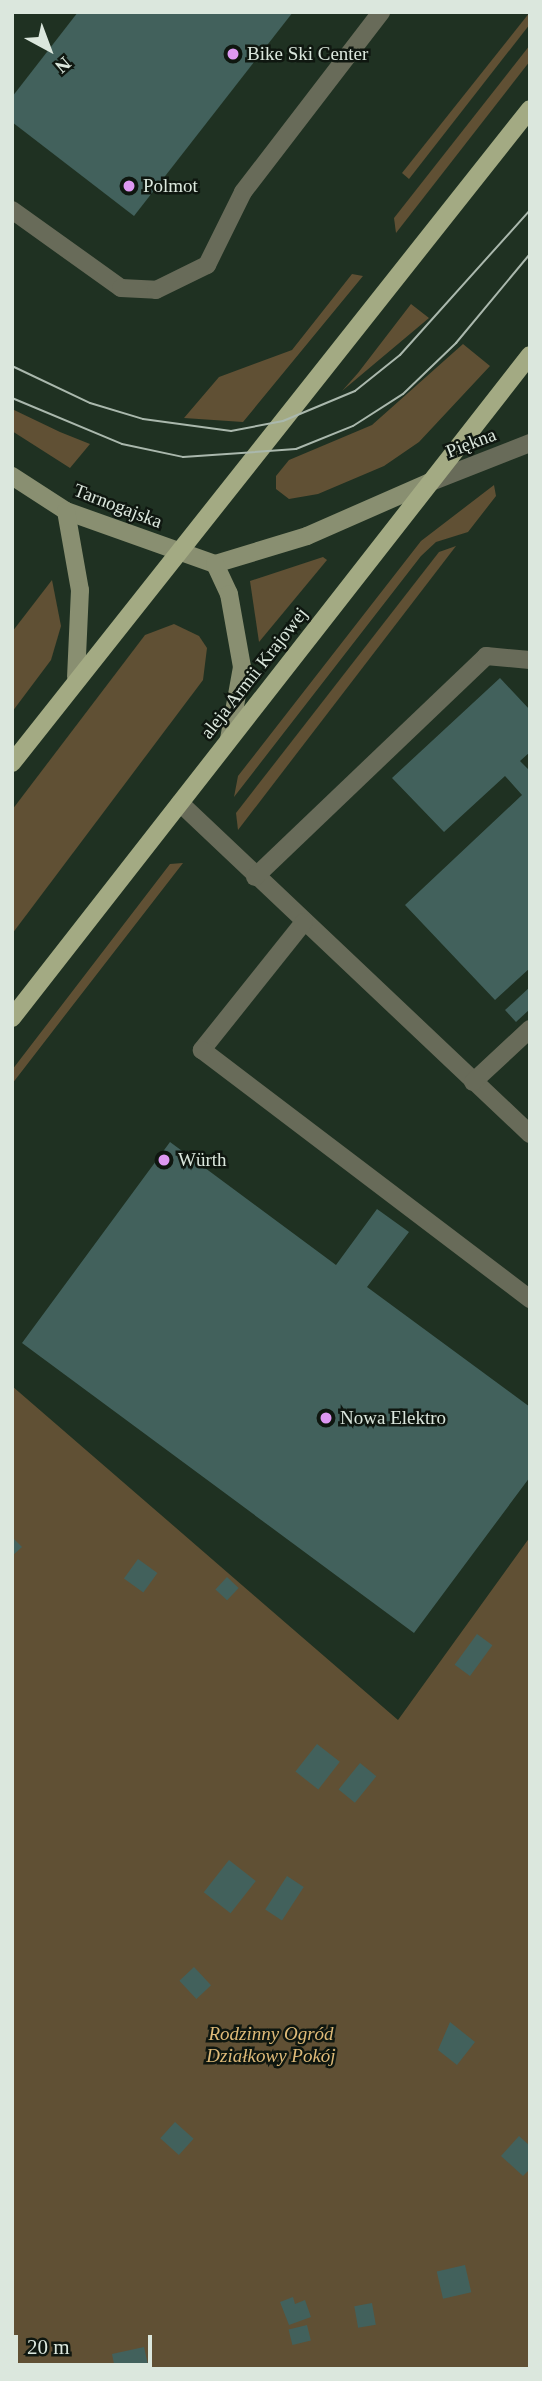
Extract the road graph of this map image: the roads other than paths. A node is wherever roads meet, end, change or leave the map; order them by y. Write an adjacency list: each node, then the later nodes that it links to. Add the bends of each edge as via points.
1 (381, 12): 3 (street, via 243,192 207,265 156,290 121,288)
2 (530, 109): 9 (main road)
3 (12, 210)
4 (530, 355): 7 (main road, aleja Armii Krajowej)
5 (530, 443): 7 (street, Piękna)
6 (12, 476): 8 (street, Tarnogajska)
7 (428, 483): 10 (street, via 307,537); 13 (main road, aleja Armii Krajowej)
8 (66, 511): 9 (street, Tarnogajska); 12 (street, via 79,590)
9 (175, 551): 10 (street, Tarnogajska); 12 (main road)
10 (215, 564): 13 (street, via 229,594 242,667)
11 (530, 660): 16 (street, via 486,656)
12 (76, 677): 14 (main road)
13 (229, 739): 15 (main road, aleja Armii Krajowej)
14 (12, 763)
15 (180, 803): 16 (street); 18 (main road, aleja Armii Krajowej)
16 (255, 877): 17 (street)
17 (304, 922): 20 (street); 22 (street, via 202,1050)
18 (12, 1018)
19 (530, 1029): 20 (street)
20 (473, 1082): 21 (street)
21 (530, 1135)
22 (530, 1299)

